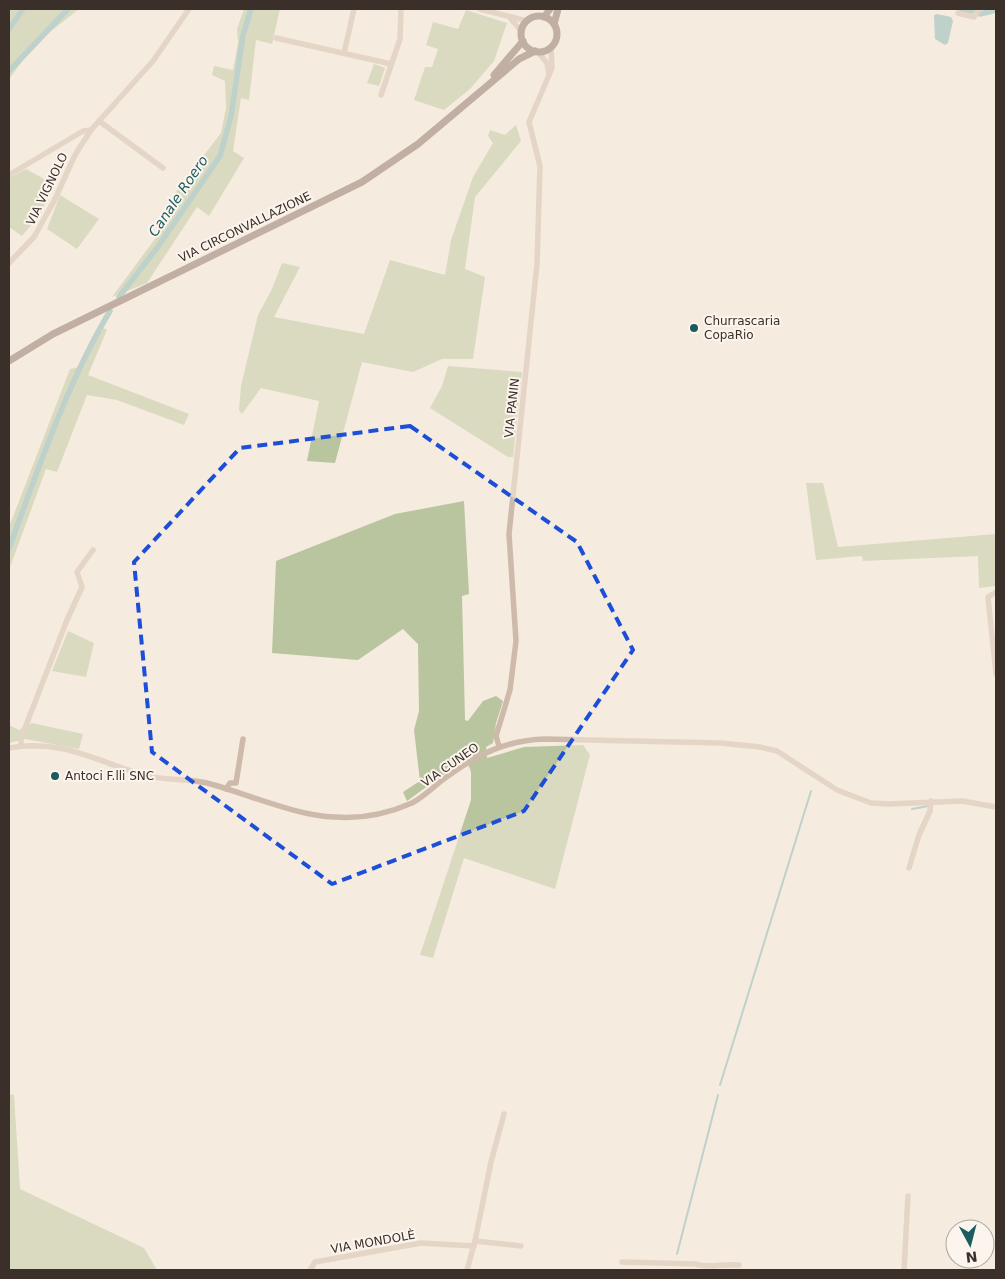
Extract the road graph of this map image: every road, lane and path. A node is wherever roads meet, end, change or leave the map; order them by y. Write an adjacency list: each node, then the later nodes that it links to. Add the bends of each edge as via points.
1 (189, 9): 23 (street, VIA VIGNOLO, via 153,60)
2 (354, 9): 18 (street)
3 (401, 9): 19 (street, via 402,29)
4 (480, 9): 9 (street)
5 (550, 9): 10 (main road)
6 (558, 9): 12 (main road)
7 (979, 9): 8 (street, via 974,17)
8 (958, 13)
9 (510, 17): 11 (street); 13 (street)
10 (544, 17): 11 (main road); 12 (main road)
11 (527, 21): 13 (main road)
12 (554, 24): 16 (main road, via 557,35)
13 (522, 32): 15 (main road)
14 (276, 38): 18 (street)
15 (523, 41): 17 (main road); 21 (main road, VIA CIRCONVALLAZIONE)
16 (551, 48): 17 (main road); 20 (street, VIA PANIN, via 552,68)
17 (536, 52): 20 (street, via 547,63); 21 (main road, VIA CIRCONVALLAZIONE, via 518,59)
18 (344, 53): 19 (street)
19 (391, 64): 22 (street)
20 (549, 74): 35 (street, VIA PANIN, via 529,122 540,166 537,264 509,534 516,641 510,690 496,736)
21 (478, 93): 28 (main road, VIA CIRCONVALLAZIONE, via 418,144 362,182 54,334)
22 (381, 95)
23 (99, 122): 24 (street, VIA VIGNOLO); 25 (street)
24 (91, 130): 26 (street, via 83,131); 27 (street, VIA VIGNOLO, via 74,156 34,237)
25 (163, 168)
26 (9, 175)
27 (9, 263)
28 (9, 361)
29 (93, 550): 34 (street, via 77,572 82,587 66,620 21,738)
30 (996, 592): 31 (street, via 988,597)
31 (995, 660): 32 (street)
32 (996, 674)
33 (243, 740): 37 (street)
34 (21, 746): 36 (street, VIA CUNEO); 38 (street, VIA CUNEO, via 48,745 80,752 149,776 191,780)
35 (499, 746): 39 (street, VIA CUNEO, via 468,762 413,802 368,817 333,818); 40 (street, VIA CUNEO, via 545,739 720,743 760,748 777,751 856,799 888,804)
36 (9, 748)
37 (236, 783): 38 (street, via 230,783); 39 (street)
38 (226, 789): 39 (street, VIA CUNEO)
39 (240, 793)
40 (932, 801): 41 (street, VIA CUNEO); 42 (street)
41 (996, 806)
42 (909, 868)
43 (504, 1114): 45 (street, via 490,1162)
44 (908, 1196): 52 (street)
45 (475, 1243): 46 (street, VIA MONDOLÈ); 50 (street, VIA MONDOLÈ, via 403,1245 315,1262); 51 (street)
46 (521, 1246)
47 (622, 1262): 49 (street, via 696,1264)
48 (739, 1265): 49 (street, via 725,1263)
49 (704, 1269)
50 (310, 1270)
51 (467, 1270)
52 (904, 1270)

